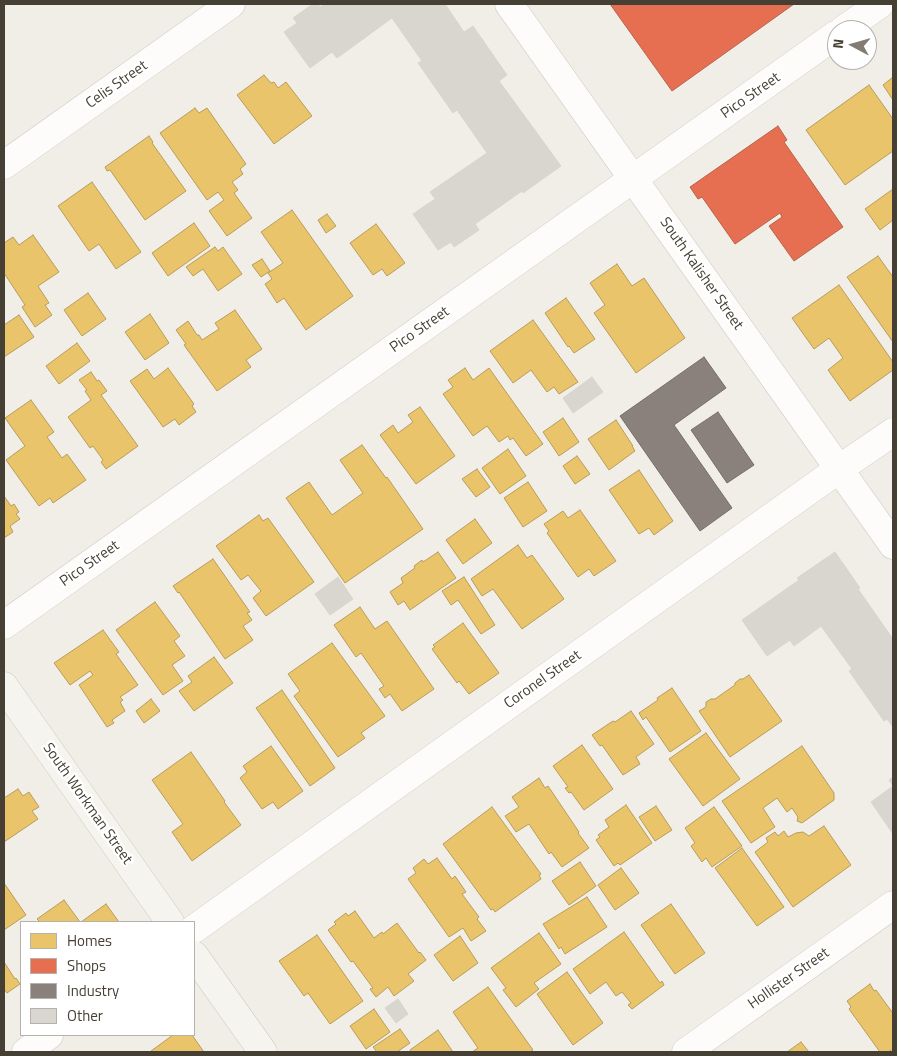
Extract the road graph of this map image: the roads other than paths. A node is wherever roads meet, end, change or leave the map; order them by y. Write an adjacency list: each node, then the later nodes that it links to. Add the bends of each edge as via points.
1 (231, 4): 6 (street, Celis Street)
2 (509, 4): 7 (street, South Kalisher Street)
3 (880, 4): 4 (street)
4 (857, 20)
5 (827, 41): 7 (street, Pico Street)
6 (4, 166)
7 (633, 179): 9 (street, South Kalisher Street); 11 (street, Pico Street)
8 (893, 432): 9 (street, Coronel Street)
9 (839, 469): 10 (street, South Kalisher Street); 15 (street, Coronel Street)
10 (893, 545)
11 (4, 625)
12 (4, 686): 14 (main road, South Workman Street)
13 (893, 905): 20 (street, Hollister Street)
14 (169, 921)
15 (195, 928)
16 (195, 957): 19 (main road)
17 (48, 1036): 18 (street)
18 (26, 1052)
19 (263, 1052)
20 (686, 1052)

